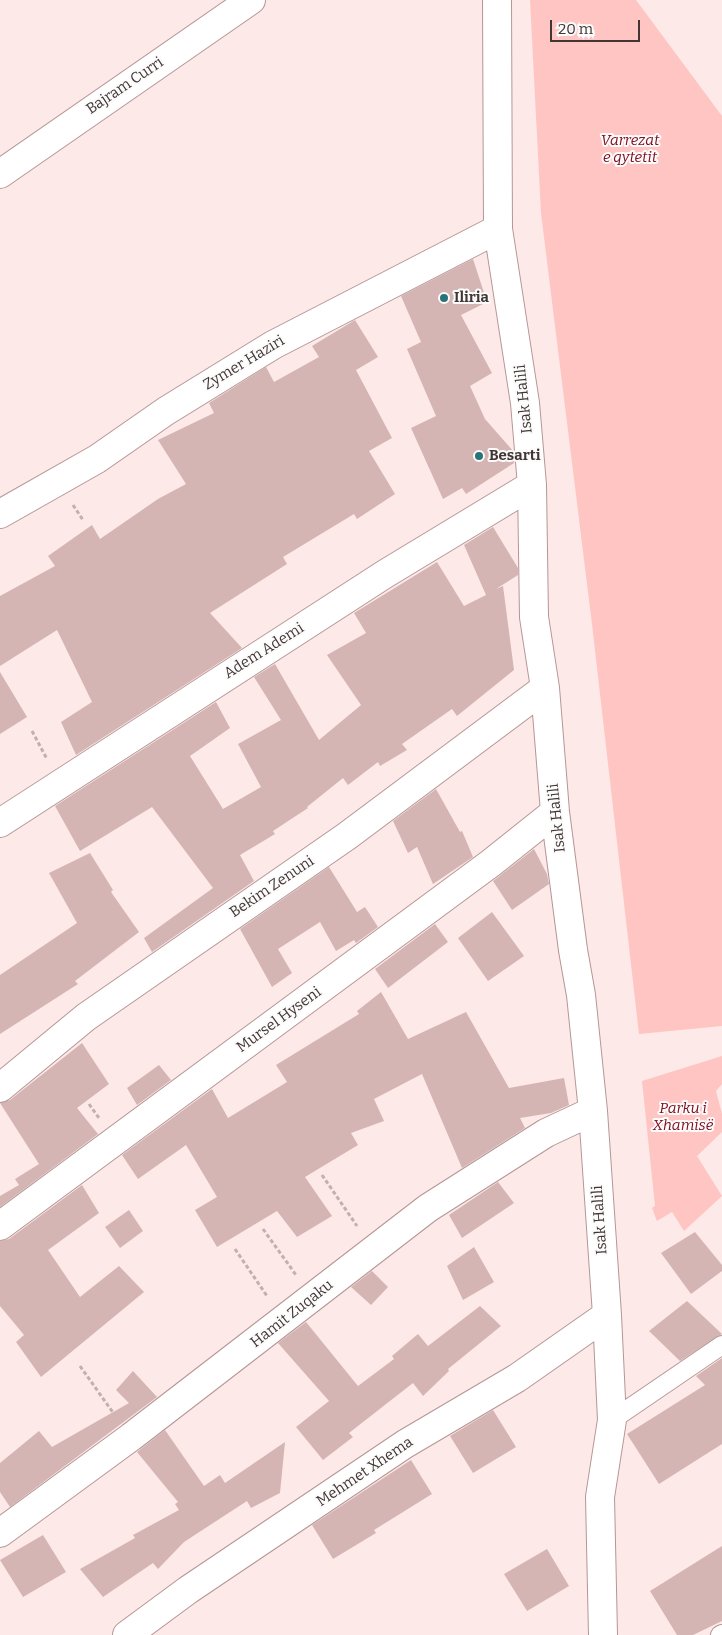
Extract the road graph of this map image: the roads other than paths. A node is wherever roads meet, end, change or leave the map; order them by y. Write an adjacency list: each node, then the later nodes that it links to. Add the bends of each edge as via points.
1 (251, 0): 3 (street, Bajram Curri)
2 (498, 0): 4 (street, Isak Halili)
3 (0, 174)
4 (498, 229): 5 (street, Isak Halili, via 524,394); 6 (street, Zymer Haziri, via 273,345 96,459)
5 (532, 485): 7 (street, Isak Halili, via 534,617); 9 (street, Adem Ademi, via 352,595)
6 (0, 514)
7 (545, 688): 8 (street, Isak Halili); 10 (street, Bekim Zenuni, via 346,836 86,1017)
8 (555, 812): 11 (street, Isak Halili, via 582,995); 12 (street, Mursel Hyseni, via 491,863)
9 (0, 823)
10 (0, 1088)
11 (593, 1111): 13 (street, Isak Halili); 16 (street, Hamit Zuqaku, via 538,1138 428,1208 284,1321)
12 (0, 1226)
13 (607, 1315): 15 (street, Isak Halili); 17 (street, Mehmet Xhema, via 516,1378 405,1444)
14 (722, 1345): 15 (lane)
15 (612, 1420): 18 (street, Isak Halili, via 600,1497)
16 (0, 1533)
17 (127, 1635)
18 (603, 1635)

